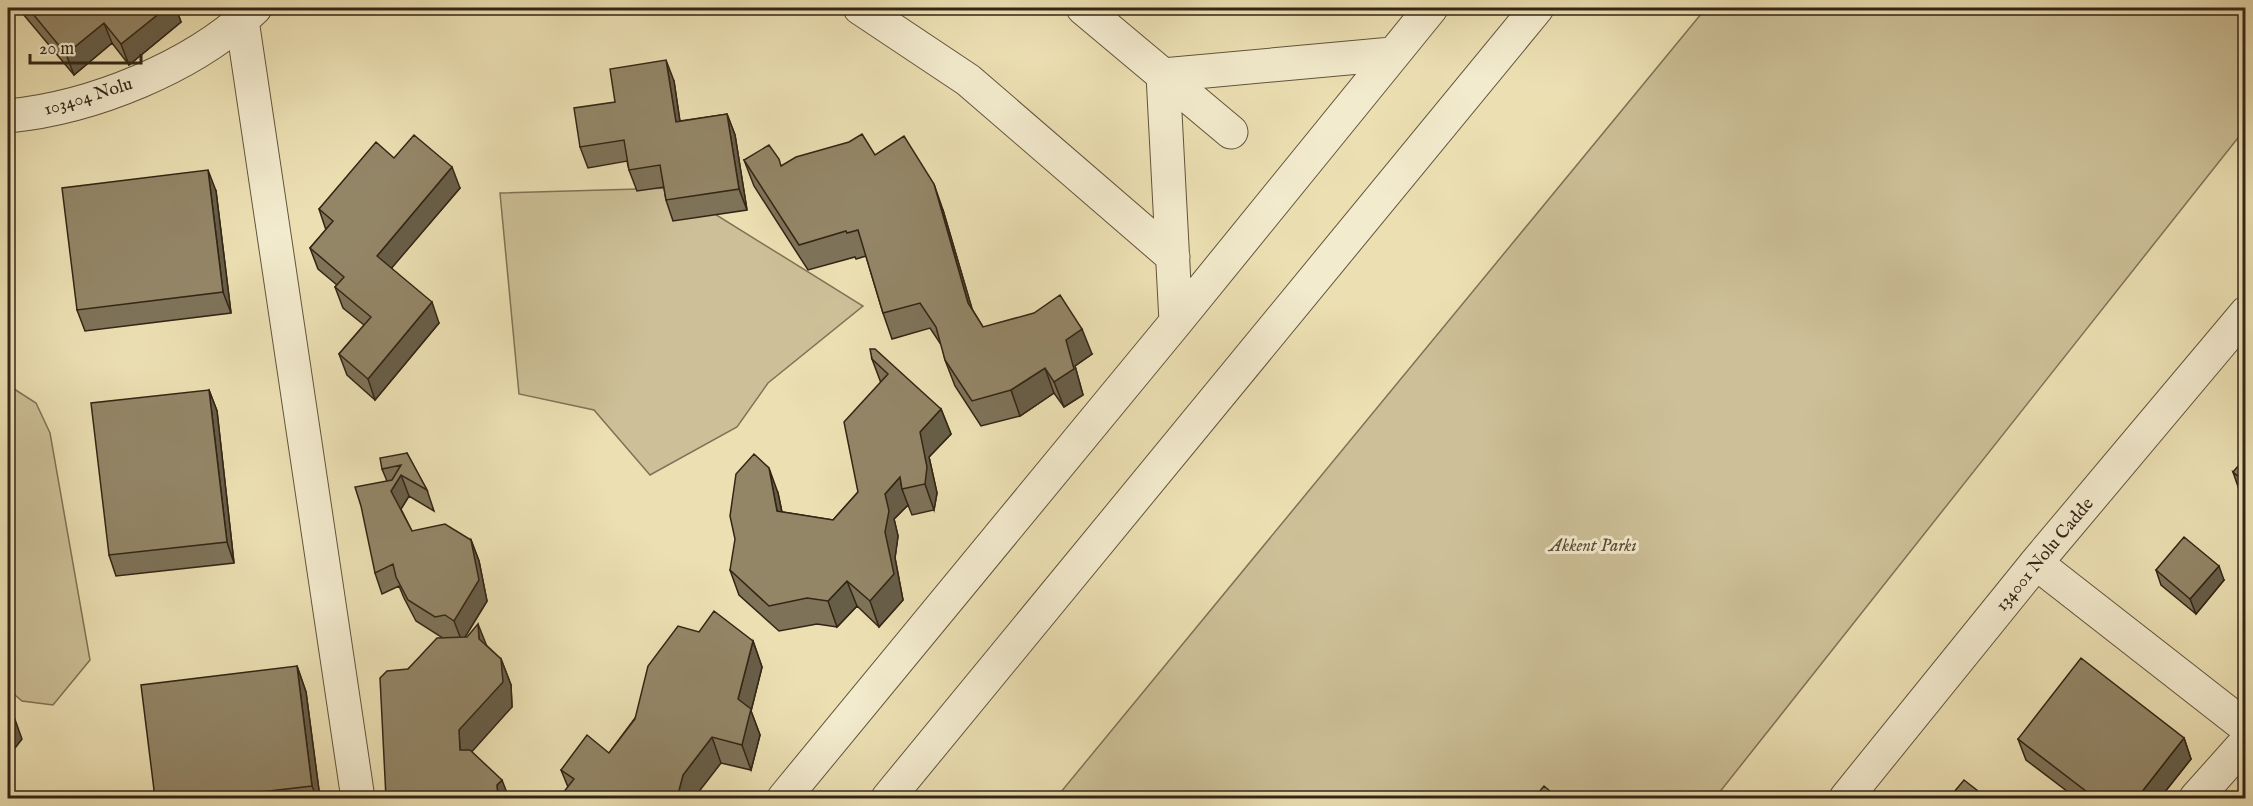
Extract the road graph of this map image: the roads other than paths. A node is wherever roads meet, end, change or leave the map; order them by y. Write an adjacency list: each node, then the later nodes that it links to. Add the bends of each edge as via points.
1 (860, 8): 10 (street, via 968,80)
2 (1083, 8): 7 (street)
3 (1431, 8): 6 (street)
4 (1538, 8): 18 (street)
5 (249, 14): 8 (street, 103404 Nolu, via 194,53 141,80 85,101); 16 (street)
6 (1392, 54): 7 (street); 12 (street)
7 (1163, 75): 9 (street); 10 (street)
8 (8, 116)
9 (1231, 132)
10 (1173, 257): 12 (street)
11 (2246, 314): 13 (street, 134001 Nolu Cadde)
12 (1176, 322): 17 (street)
13 (2036, 563): 14 (street); 19 (street, 134001 Nolu Cadde)
14 (2246, 727)
15 (2246, 742): 20 (street)
16 (357, 792)
17 (784, 798)
18 (888, 798)
19 (1846, 798)
20 (2196, 798)

